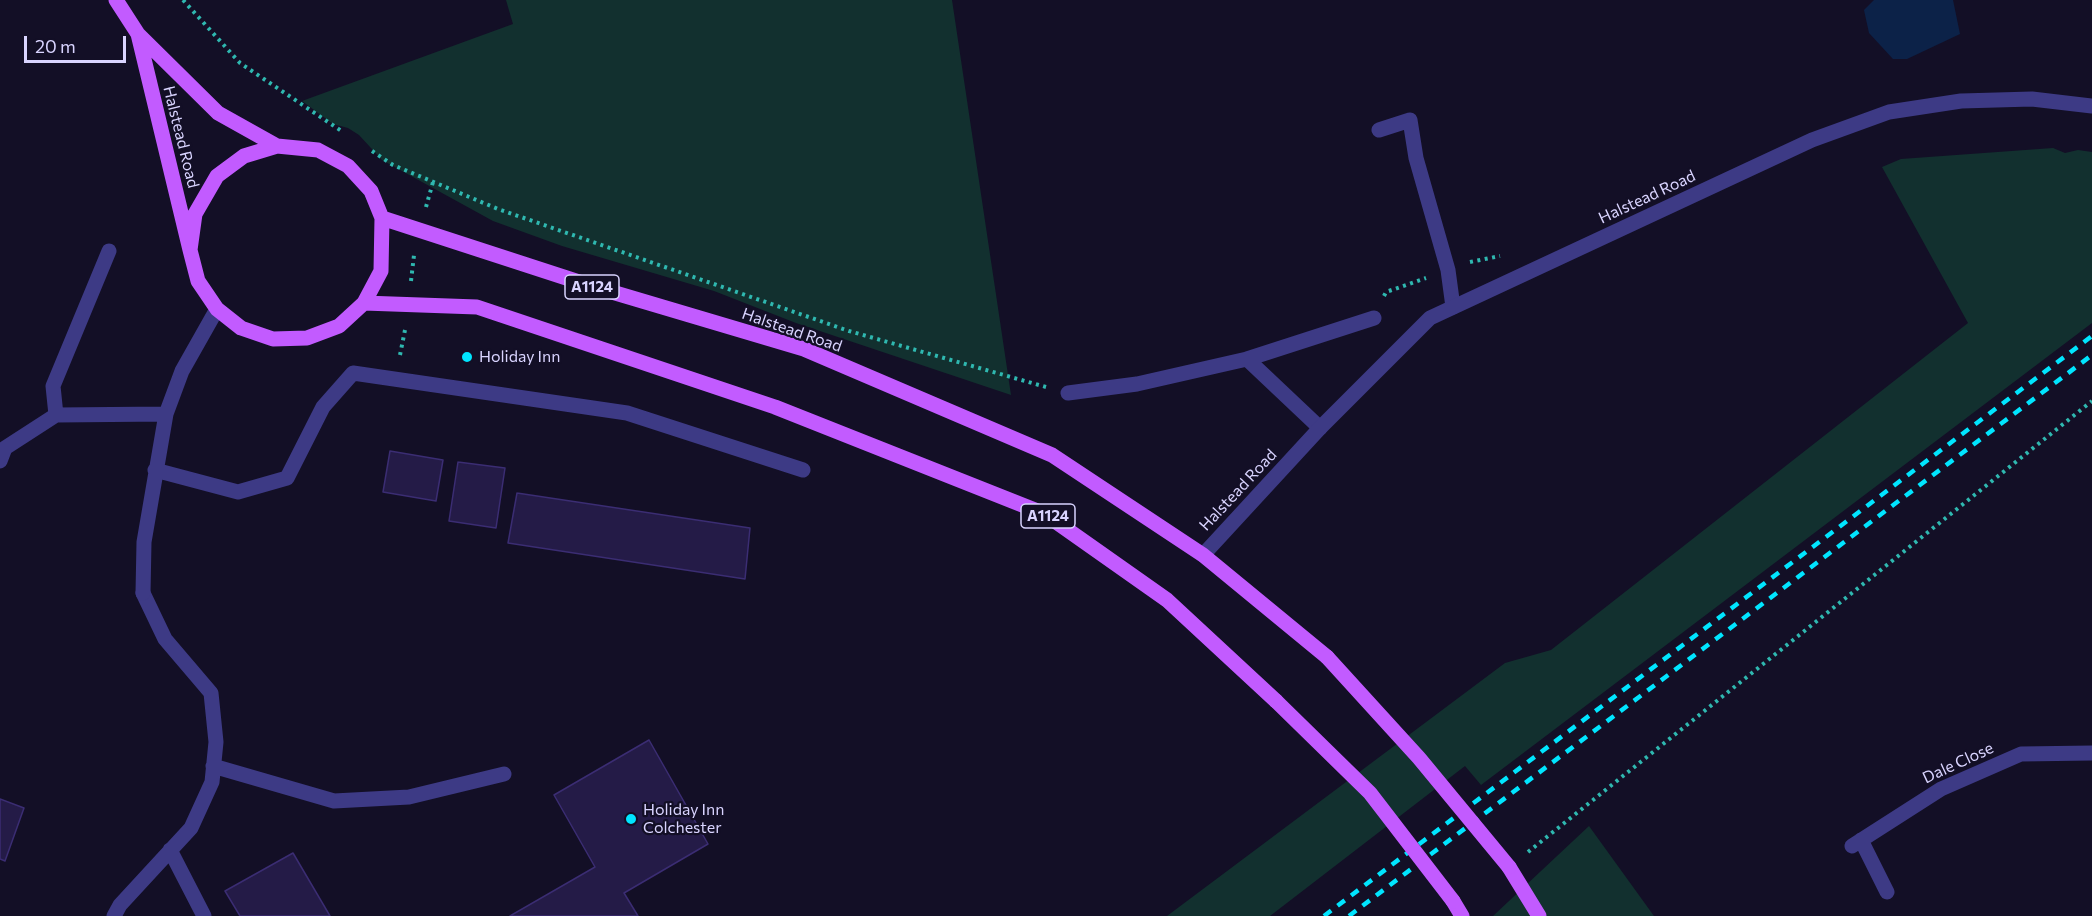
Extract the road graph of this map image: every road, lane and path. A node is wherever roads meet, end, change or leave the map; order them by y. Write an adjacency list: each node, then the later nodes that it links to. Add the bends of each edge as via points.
1 (116, 0): 3 (main road, Halstead Road)
2 (183, 0): 6 (path, via 240,63)
3 (138, 34): 7 (main road, Halstead Road, via 218,113); 10 (main road, Halstead Road)
4 (2092, 106): 13 (street, Halstead Road, via 2032,99 1961,101 1889,112 1812,140)
5 (1379, 130): 13 (street, via 1410,120 1416,158 1448,270)
6 (345, 133)
7 (277, 146): 9 (main road, via 318,150 348,166 371,191); 10 (main road, via 244,156 217,176 195,214)
8 (364, 146): 17 (path, via 393,165 498,209 849,331)
9 (382, 218): 12 (main road, via 381,271); 25 (main road, Halstead Road / A1124, via 585,285 804,349 1052,455)
10 (190, 250): 14 (main road, via 198,281)
11 (109, 251): 20 (street, via 53,386)
12 (364, 303): 14 (main road, via 339,326 307,338 273,339 241,328); 34 (main road, A1124, bridge, via 477,307 775,407 1045,514 1167,600 1276,701 1370,793)
13 (1453, 307): 21 (street, Halstead Road, via 1430,318)
14 (217, 309): 19 (street, via 182,371)
15 (1374, 318): 16 (street)
16 (1247, 359): 17 (street, via 1137,384); 21 (street)
17 (1068, 393)
18 (2092, 401): 30 (path)
19 (166, 414): 20 (street); 23 (street)
20 (57, 415): 22 (street, via 5,448)
21 (1320, 428): 25 (street, Halstead Road)
22 (0, 461)
23 (155, 470): 24 (street, via 238,492 287,478 323,407 353,373 627,413); 27 (street, via 144,542 143,592 165,639 211,693 216,742)
24 (803, 470)
25 (1203, 555): 30 (main road, A1124, bridge, via 1327,657 1419,758)
26 (2092, 753): 31 (street, Dale Close, via 2021,754 1941,789 1856,843)
27 (213, 766): 28 (street, via 334,801 409,797); 29 (street, via 212,782 191,828)
28 (504, 774)
29 (170, 850): 32 (street); 33 (street)
30 (1509, 867): 35 (main road, A1124)
31 (1887, 892)
32 (114, 916)
33 (204, 916)
34 (1462, 916)
35 (1539, 916)

